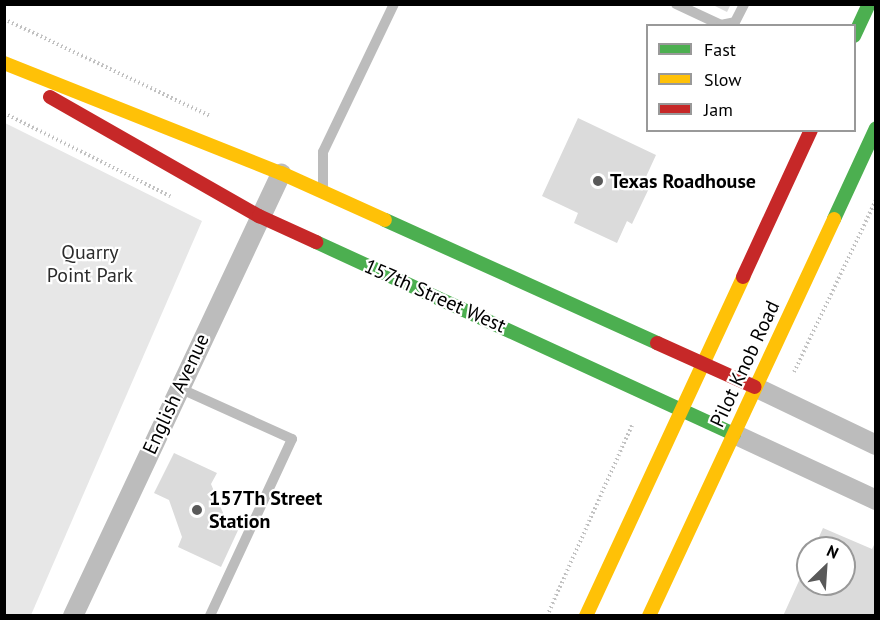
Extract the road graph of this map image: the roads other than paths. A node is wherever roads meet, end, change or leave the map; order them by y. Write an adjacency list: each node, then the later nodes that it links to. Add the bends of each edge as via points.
1 (394, 4): 13 (lane, via 323,152)
2 (676, 4): 5 (lane)
3 (744, 4): 6 (lane, via 735,22)
4 (869, 4): 7 (street)
5 (719, 24)
6 (726, 24)
7 (856, 34)
8 (4, 63): 12 (street)
9 (4, 71): 14 (street, 157th Street West)
10 (876, 128): 16 (street, Pilot Knob Road)
11 (810, 132): 15 (street, Pilot Knob Road)
12 (282, 174): 13 (street); 14 (street, English Avenue)
13 (323, 192): 15 (street)
14 (259, 216): 17 (street, English Avenue); 18 (street, 157th Street West)
15 (703, 363): 16 (street); 18 (street, Pilot Knob Road)
16 (755, 387): 19 (street, Pilot Knob Road); 20 (street)
17 (179, 388): 22 (street, English Avenue); 23 (lane, via 292,439)
18 (684, 409): 19 (street, 157th Street West); 24 (street, Pilot Knob Road)
19 (734, 434): 21 (street, 157th Street West); 25 (street, Pilot Knob Road)
20 (876, 445)
21 (876, 500)
22 (73, 615)
23 (210, 615)
24 (586, 615)
25 (649, 615)

